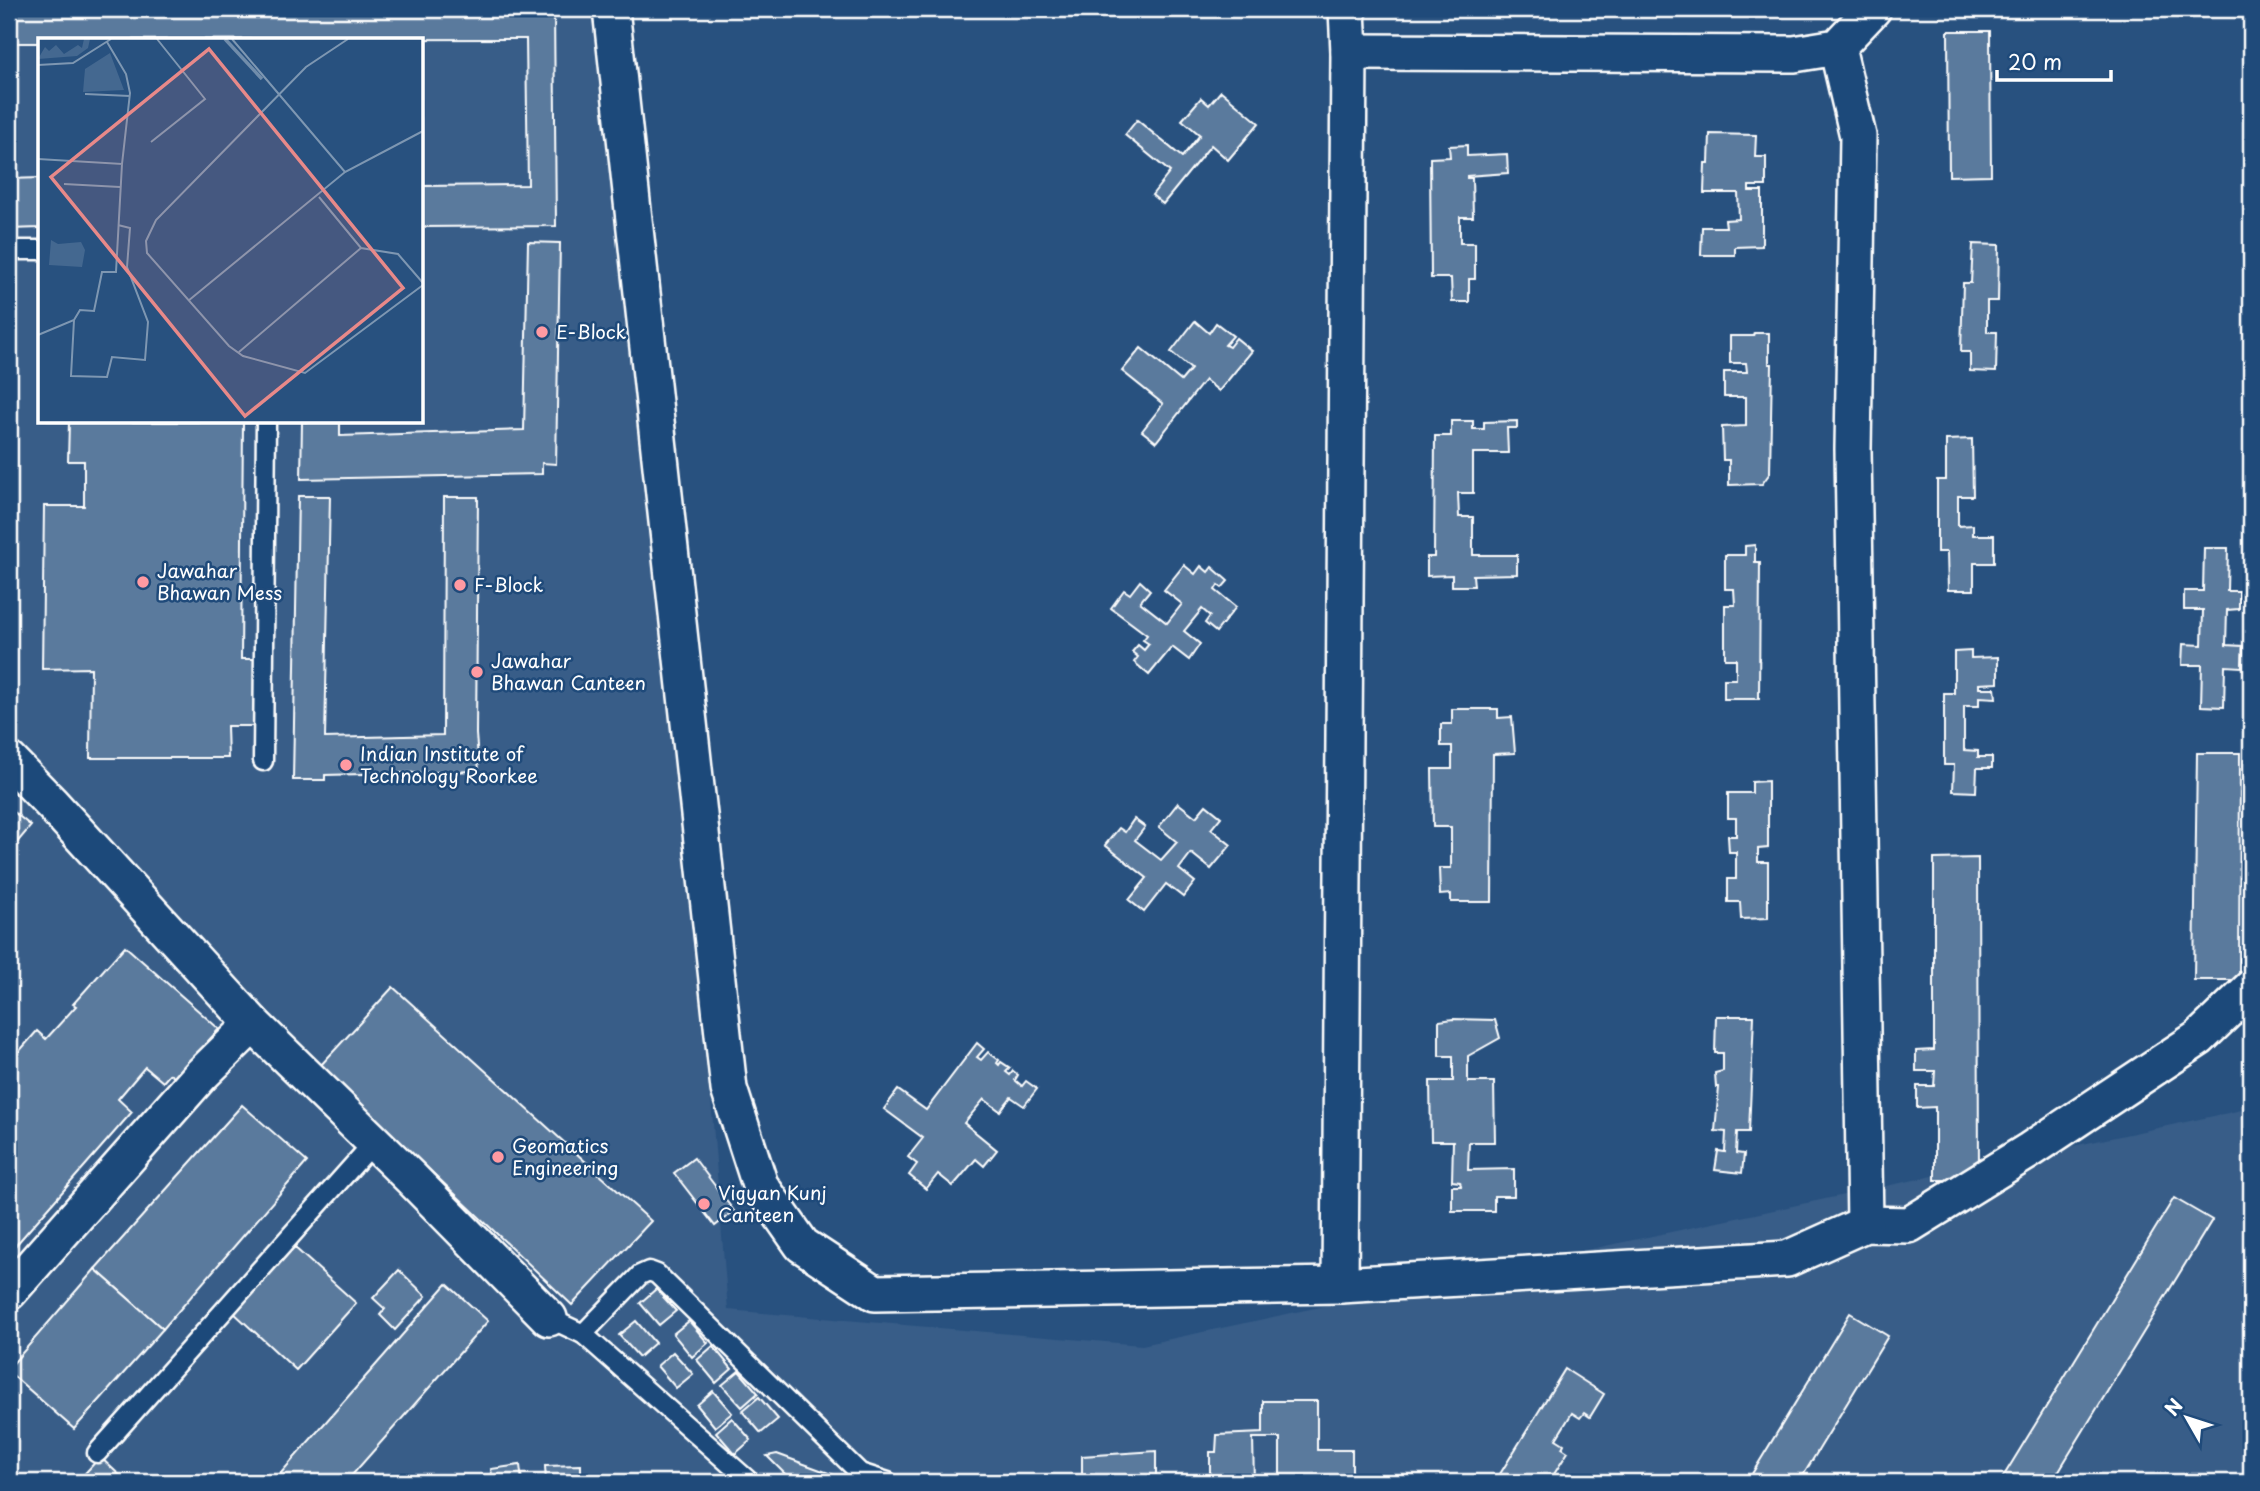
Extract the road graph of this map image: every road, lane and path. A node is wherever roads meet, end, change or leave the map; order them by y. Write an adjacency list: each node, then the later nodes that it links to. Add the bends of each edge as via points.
1 (611, 9): 15 (street, via 729,1088 760,1185 802,1245 875,1293)
2 (1347, 9): 5 (street)
3 (1872, 9): 4 (street)
4 (1837, 47): 5 (street, via 1794,54); 14 (street, via 1858,136 1853,449)
5 (1349, 52): 15 (street)
6 (9, 250): 7 (lane)
7 (38, 250)
8 (266, 424): 10 (lane)
9 (9, 760): 12 (street)
10 (263, 761)
11 (2251, 988): 14 (street, via 2199,1038 1909,1225)
12 (253, 1024): 13 (street); 16 (street, via 201,1075)
13 (374, 1141): 17 (street); 19 (lane)
14 (1865, 1224): 15 (street, via 1787,1259)
15 (1340, 1285)
16 (9, 1292)
17 (549, 1318): 18 (lane)
18 (583, 1334): 20 (lane); 21 (lane, via 640,1275 656,1274 860,1473)
19 (97, 1452)
20 (750, 1482)
21 (888, 1482)

